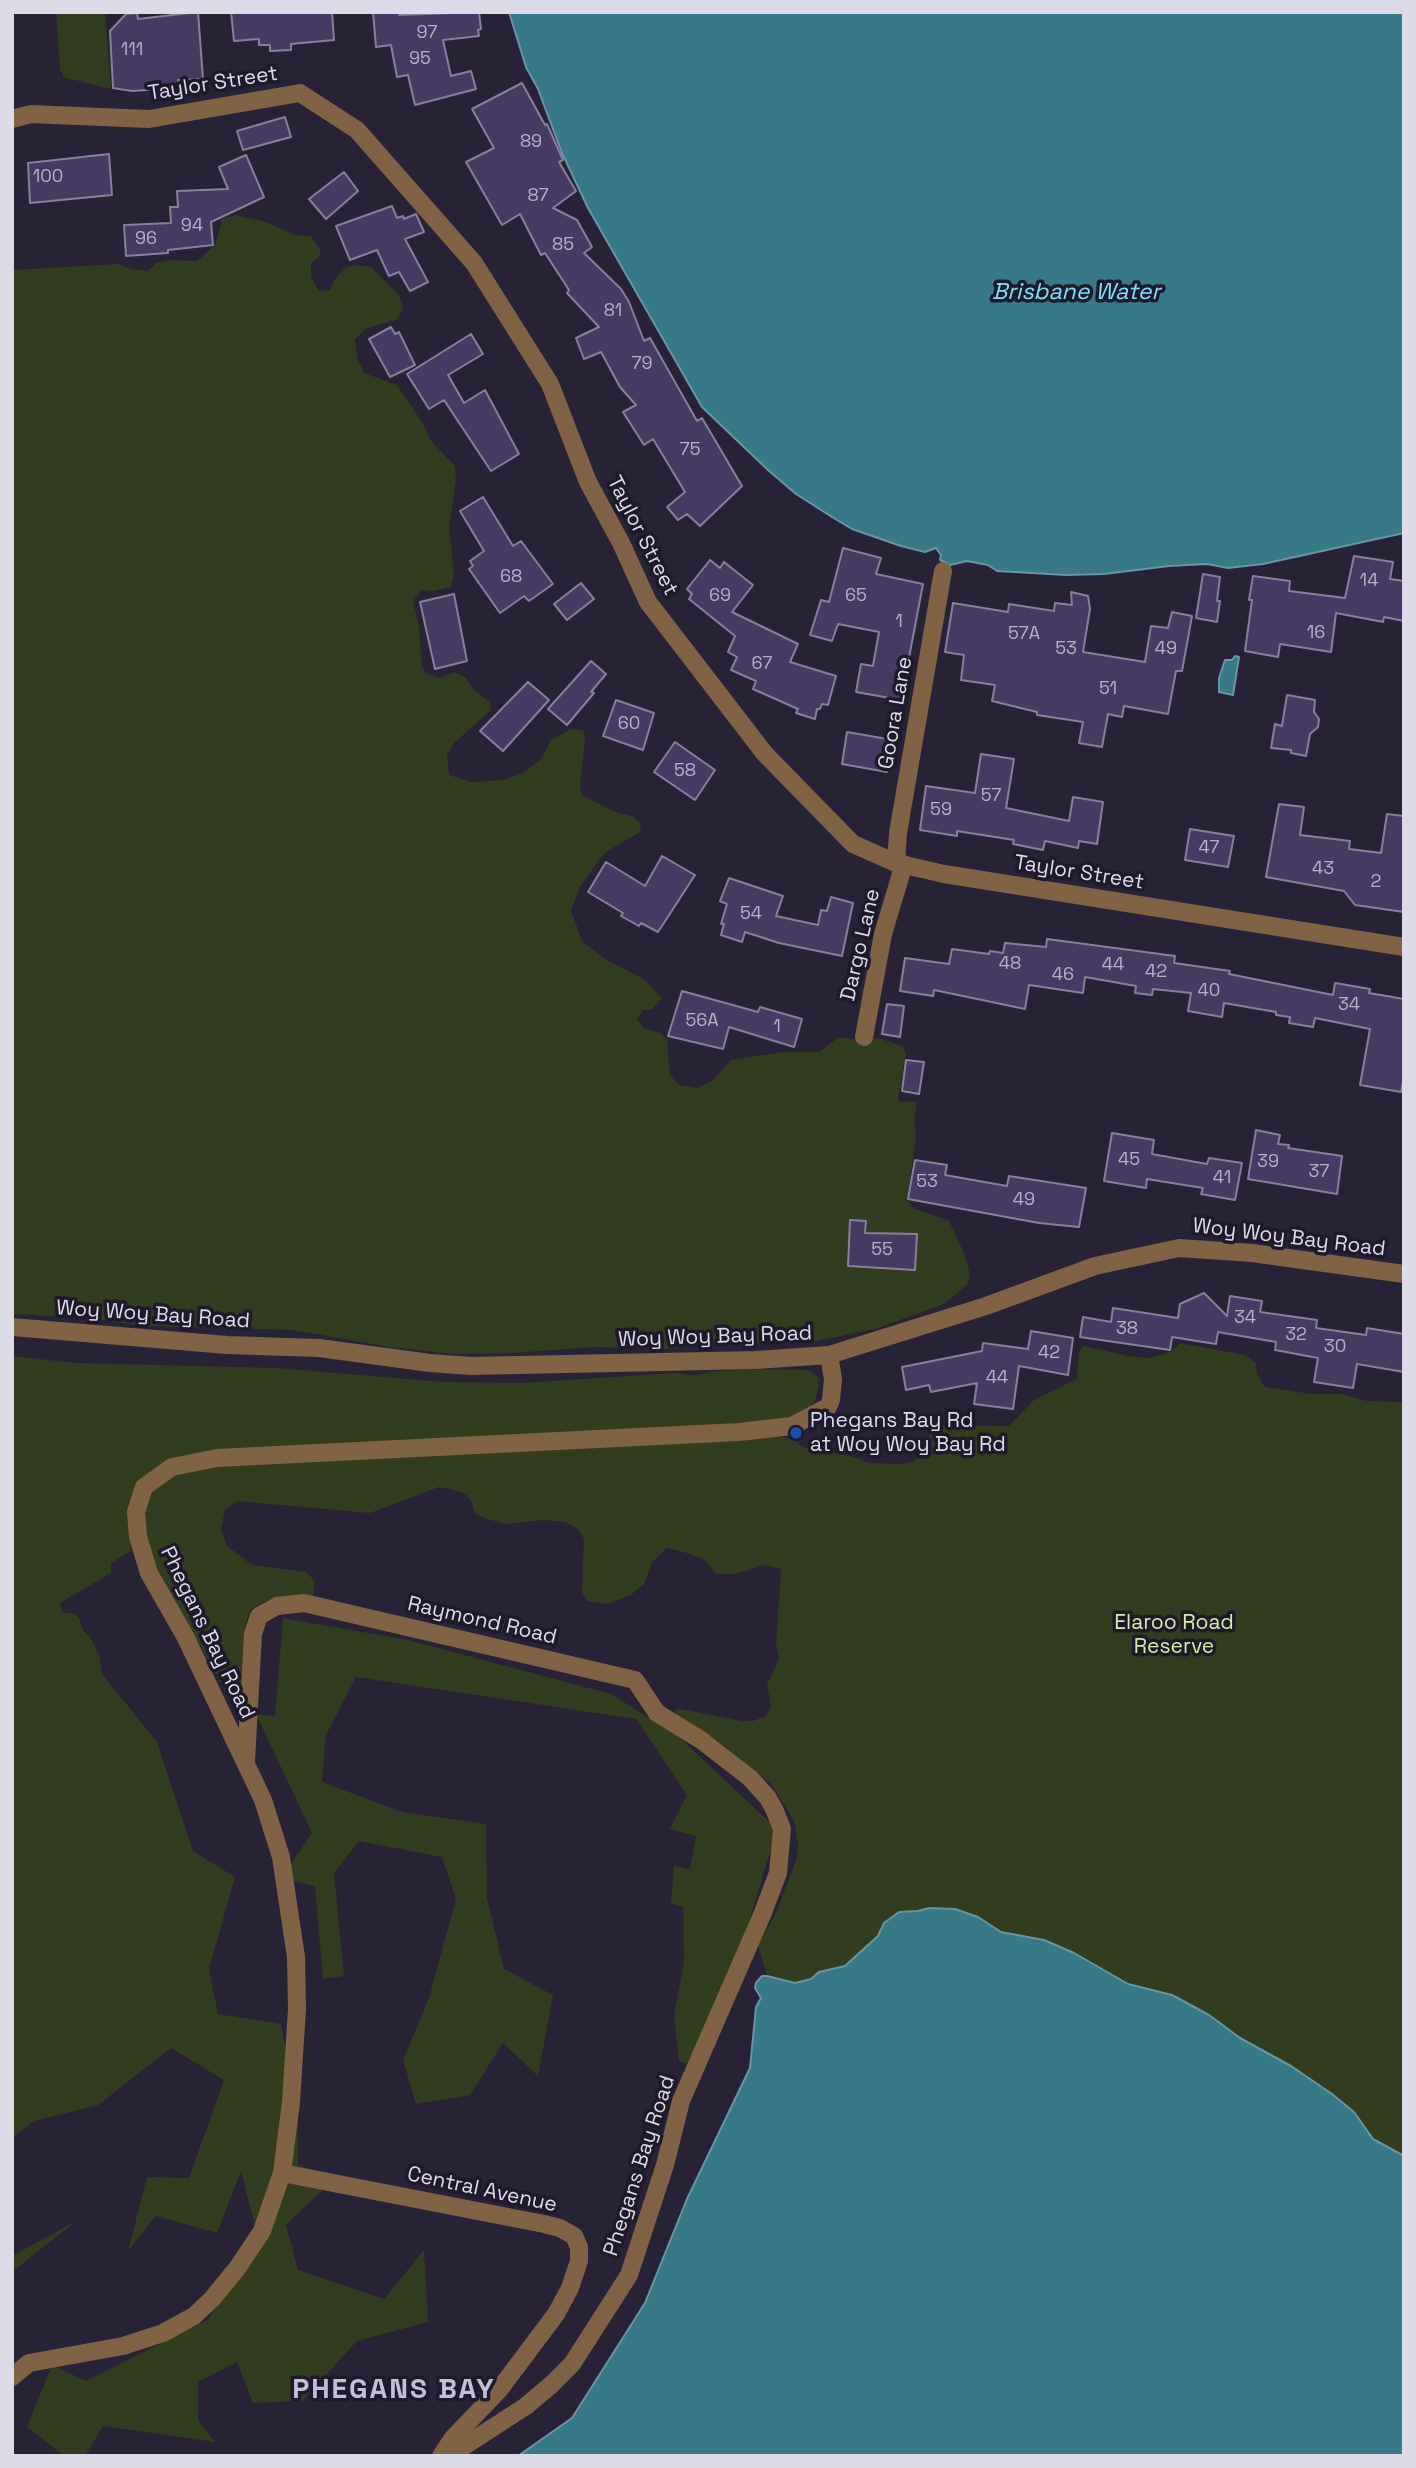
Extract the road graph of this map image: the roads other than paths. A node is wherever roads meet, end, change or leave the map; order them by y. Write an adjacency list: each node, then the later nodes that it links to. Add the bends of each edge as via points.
1 (12, 119): 3 (street, Taylor Street, via 31,114 149,119 300,93 357,131 474,263 550,384 588,482 648,602 765,754 853,844)
2 (943, 571): 3 (street, Goora Lane, via 898,833)
3 (900, 863): 4 (street, Taylor Street, via 1011,886); 5 (street, Dargo Lane)
4 (1404, 947)
5 (864, 1037)
6 (1404, 1275): 8 (street, Woy Woy Bay Road, via 1252,1253 1179,1248 1095,1266)
7 (12, 1327): 8 (street, Woy Woy Bay Road, via 319,1348 471,1366)
8 (828, 1356): 9 (street, Phegans Bay Road, via 833,1379 828,1407 792,1426 217,1458 172,1467 153,1480 144,1487 136,1512 149,1573 185,1636)
9 (245, 1765): 10 (street, Raymond Road, via 253,1634 259,1616 277,1606 304,1603 635,1681 657,1713 750,1778 768,1798); 11 (street, Phegans Bay Road, via 263,1800 281,1857 296,1957 291,2102)
10 (782, 1829): 14 (street, Phegans Bay Road, via 778,1873 681,2101 629,2275 572,2364 526,2406)
11 (282, 2173): 12 (street, Phegans Bay Road, via 262,2231 238,2267 194,2316 163,2333 123,2346 29,2363); 13 (street, Central Avenue, via 560,2228 574,2236 579,2261 556,2314 499,2390)
12 (12, 2377)
13 (441, 2456)
14 (449, 2456)

